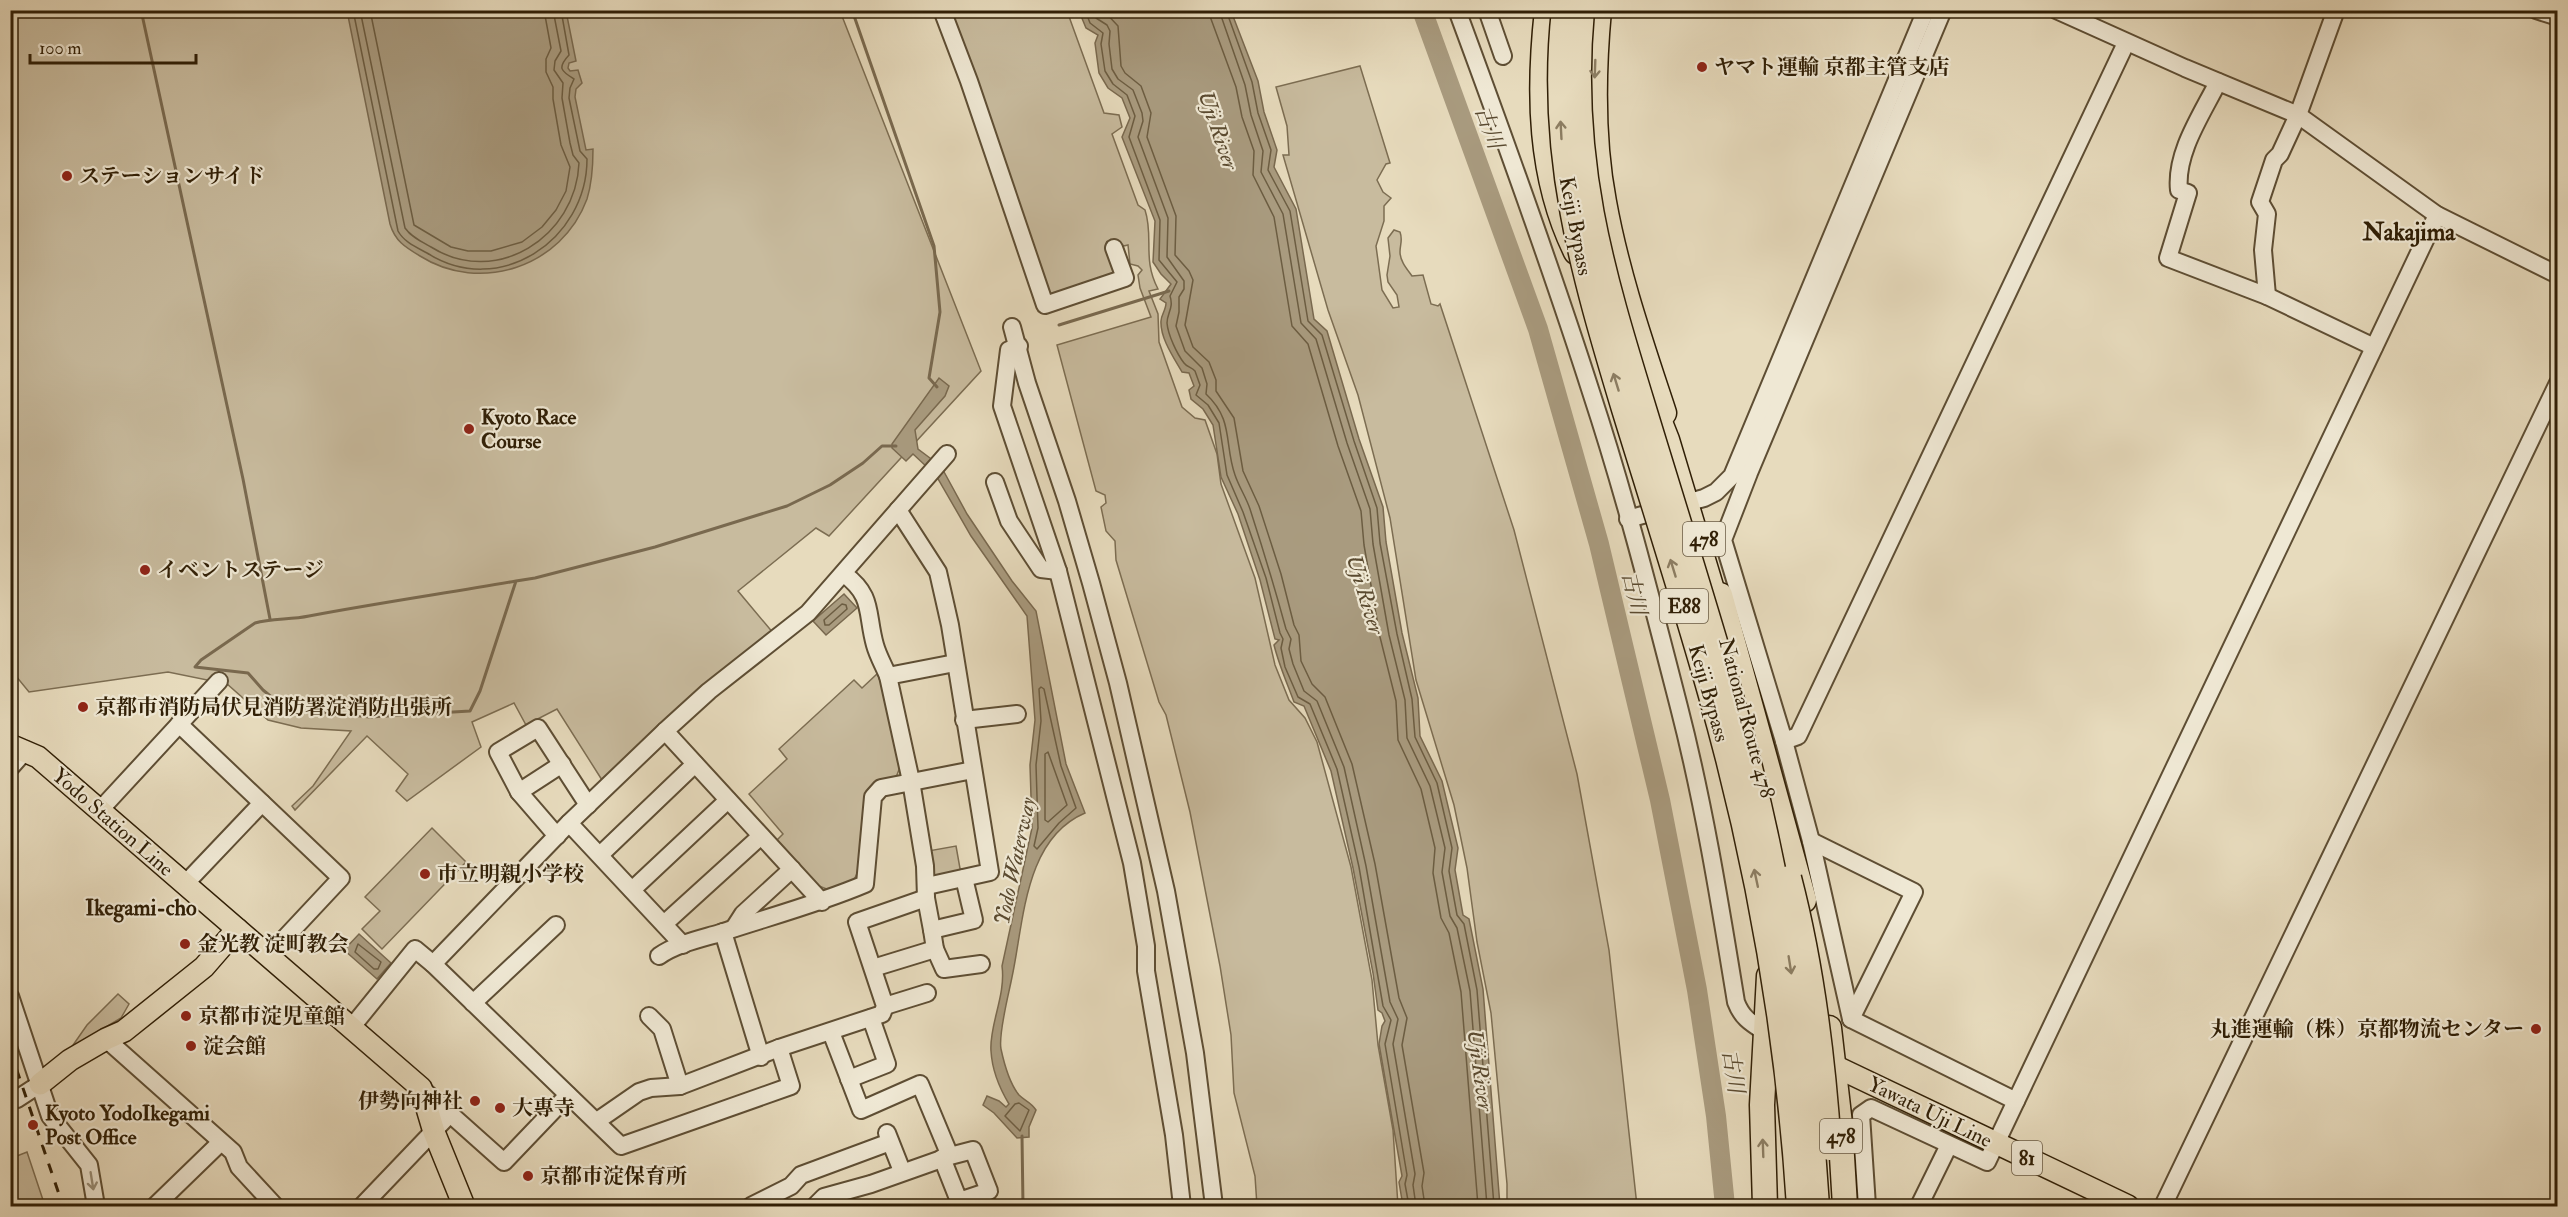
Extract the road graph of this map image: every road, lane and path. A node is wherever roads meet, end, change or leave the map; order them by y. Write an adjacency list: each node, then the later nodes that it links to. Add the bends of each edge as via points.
1 (942, 10): 19 (street, via 1045,304 1125,278)
2 (1457, 10): 31 (street, via 1570,328)
3 (1487, 10): 15 (street)
4 (1547, 10): 29 (highway, National Route 478 / 478, via 1542,66 1543,128 1557,207 1654,405)
5 (1564, 10): 85 (highway, Keiji Bypass / E88, one-way to 5, bridge, via 1756,880 1727,754 1578,248 1562,140 1559,87)
6 (1582, 10): 37 (highway, Keiji Bypass / E88, bridge, via 1580,137 1596,244)
7 (1599, 10): 29 (highway, National Route 478 / 478, one-way to 29, via 1595,118 1604,201 1629,302)
8 (1926, 10): 27 (street)
9 (1943, 10): 27 (street)
10 (2056, 10): 14 (street)
11 (2336, 10): 17 (street)
12 (2536, 10): 13 (street)
13 (2558, 17)
14 (2126, 43): 16 (street); 42 (street, via 1798,736)
15 (1503, 56)
16 (2218, 82): 17 (street); 21 (street, via 2177,175 2179,190 2188,194 2168,258)
17 (2298, 115): 18 (street); 21 (street, via 2274,160 2260,202 2267,214 2263,250)
18 (2437, 215): 20 (street); 24 (street)
19 (1114, 248)
20 (2558, 275)
21 (2267, 296): 24 (street)
22 (1012, 327): 23 (street)
23 (1019, 346): 32 (street, via 1009,350 1002,406); 116 (street, via 1094,594 1164,880 1195,1053)
24 (2374, 346): 98 (street)
25 (2558, 383): 126 (street)
26 (938, 464): 30 (street)
27 (1742, 470): 29 (street, via 1716,492); 42 (street, via 1723,540)
28 (994, 482): 32 (street, via 1009,521 1041,569)
29 (1690, 503): 31 (street); 52 (highway, National Route 478 / 478); 85 (highway, National Route 478 / 478, via 1762,765 1775,837)
30 (898, 510): 33 (street); 34 (street, via 938,572)
31 (1628, 519): 85 (street, via 1680,709 1736,1002 1747,1021)
32 (1058, 571): 115 (street, via 1132,863)
33 (844, 574): 35 (street, via 857,583 866,598 875,645); 41 (street, via 808,613)
34 (955, 663): 35 (street); 39 (street)
35 (888, 676): 48 (street)
36 (219, 681): 40 (street)
37 (1728, 687): 120 (highway, Keiji Bypass / E88, one-way to 120, bridge, via 1786,940 1808,1090); 121 (highway, bridge, via 1774,822 1807,954 1823,1073)
38 (1017, 714): 39 (street)
39 (964, 720): 47 (street)
40 (179, 724): 51 (street); 54 (street)
41 (665, 731): 45 (street); 53 (street)
42 (1784, 741): 52 (street)
43 (19, 748): 46 (street); 54 (main road, Yodo Station Line, via 38,757)
44 (562, 764): 49 (street); 49 (street, via 538,728 498,752); 53 (street)
45 (695, 764): 50 (street); 59 (street)
46 (10, 768)
47 (973, 770): 48 (street); 61 (street, via 990,872)
48 (911, 782): 64 (street); 65 (street, via 881,788 873,797 865,884)
49 (519, 792): 56 (street)
50 (728, 800): 57 (street); 63 (street)
51 (262, 803): 62 (street); 73 (street, via 341,878)
52 (1789, 803): 58 (street); 91 (highway, National Route 478 / 478)
53 (588, 805): 55 (street)
54 (100, 810): 62 (main road, Yodo Station Line)
55 (569, 823): 56 (street); 59 (street)
56 (557, 836): 75 (street)
57 (761, 836): 60 (street); 66 (street)
58 (1811, 841): 84 (street); 84 (street, via 1914,892)
59 (600, 855): 63 (street)
60 (792, 869): 65 (street); 69 (street)
61 (964, 878): 64 (street); 70 (street, via 974,920)
62 (185, 884): 68 (main road, Yodo Station Line)
63 (632, 890): 66 (street)
64 (926, 892): 70 (street); 77 (street, via 858,922)
65 (822, 902): 69 (street)
66 (664, 924): 71 (street)
67 (556, 925): 80 (street)
68 (237, 929): 73 (main road, Yodo Station Line); 88 (main road, via 204,968 124,1031)
69 (728, 930): 71 (street); 90 (street)
70 (932, 930): 72 (street)
71 (683, 945): 74 (street)
72 (935, 949): 76 (street, via 944,969); 77 (street)
73 (268, 956): 86 (main road, Yodo Station Line)
74 (659, 956)
75 (433, 964): 80 (street); 86 (street, via 415,950)
76 (981, 964)
77 (873, 968): 81 (street)
78 (927, 993): 81 (street)
79 (10, 996): 93 (street)
80 (473, 1003): 96 (street)
81 (885, 1006): 83 (street, via 882,1014)
82 (649, 1016): 94 (street, via 662,1029)
83 (871, 1018): 87 (street); 92 (street, via 887,1064)
84 (1851, 1020): 98 (street)
85 (1772, 1023): 91 (main road, Yawata Uji Line / 81); 117 (highway, National Route 478 / 478, one-way to 85, via 1762,1105); 118 (highway, bridge); 119 (highway, Keiji Bypass / E88, bridge, via 1791,1102)
86 (351, 1028): 95 (main road, Yodo Station Line)
87 (831, 1032): 89 (street); 92 (street)
88 (106, 1039): 93 (main road); 102 (street)
89 (779, 1048): 90 (street); 100 (street, via 791,1086 621,1146)
90 (761, 1057): 94 (street)
91 (1834, 1066): 103 (main road, Yawata Uji Line / 81); 122 (highway, National Route 478 / 478)
92 (849, 1079): 106 (street, via 861,1110 920,1084 946,1157)
93 (40, 1084): 97 (street, via 17,1099); 110 (street, one-way to 110, via 50,1116 89,1165)
94 (680, 1086): 100 (street, via 639,1092)
95 (421, 1088): 99 (street); 101 (main road)
96 (568, 1095): 99 (street, via 504,1162); 100 (street)
97 (10, 1097)
98 (2016, 1101): 103 (street)
99 (450, 1114): 101 (street)
100 (597, 1121)
101 (434, 1132): 112 (street); 113 (main road)
102 (221, 1142): 109 (street); 111 (street)
103 (1996, 1143): 104 (street, via 1987,1162); 125 (main road, Yawata Uji Line / 81)
104 (1949, 1145): 123 (street, via 1871,1108 1861,1114); 124 (street)
105 (815, 1170): 106 (street, via 888,1137); 107 (street, via 801,1175); 108 (street)
106 (902, 1171): 108 (street)
107 (778, 1200): 114 (street)
108 (820, 1202)
109 (163, 1204)
110 (96, 1206)
111 (275, 1206)
112 (362, 1206)
113 (464, 1206)
114 (751, 1206)
115 (1182, 1206)
116 (1214, 1206)
117 (1765, 1206)
118 (1784, 1206)
119 (1799, 1206)
120 (1817, 1206)
121 (1832, 1206)
122 (1845, 1206)
123 (1867, 1206)
124 (1919, 1206)
125 (2128, 1206)
126 (2163, 1206)

